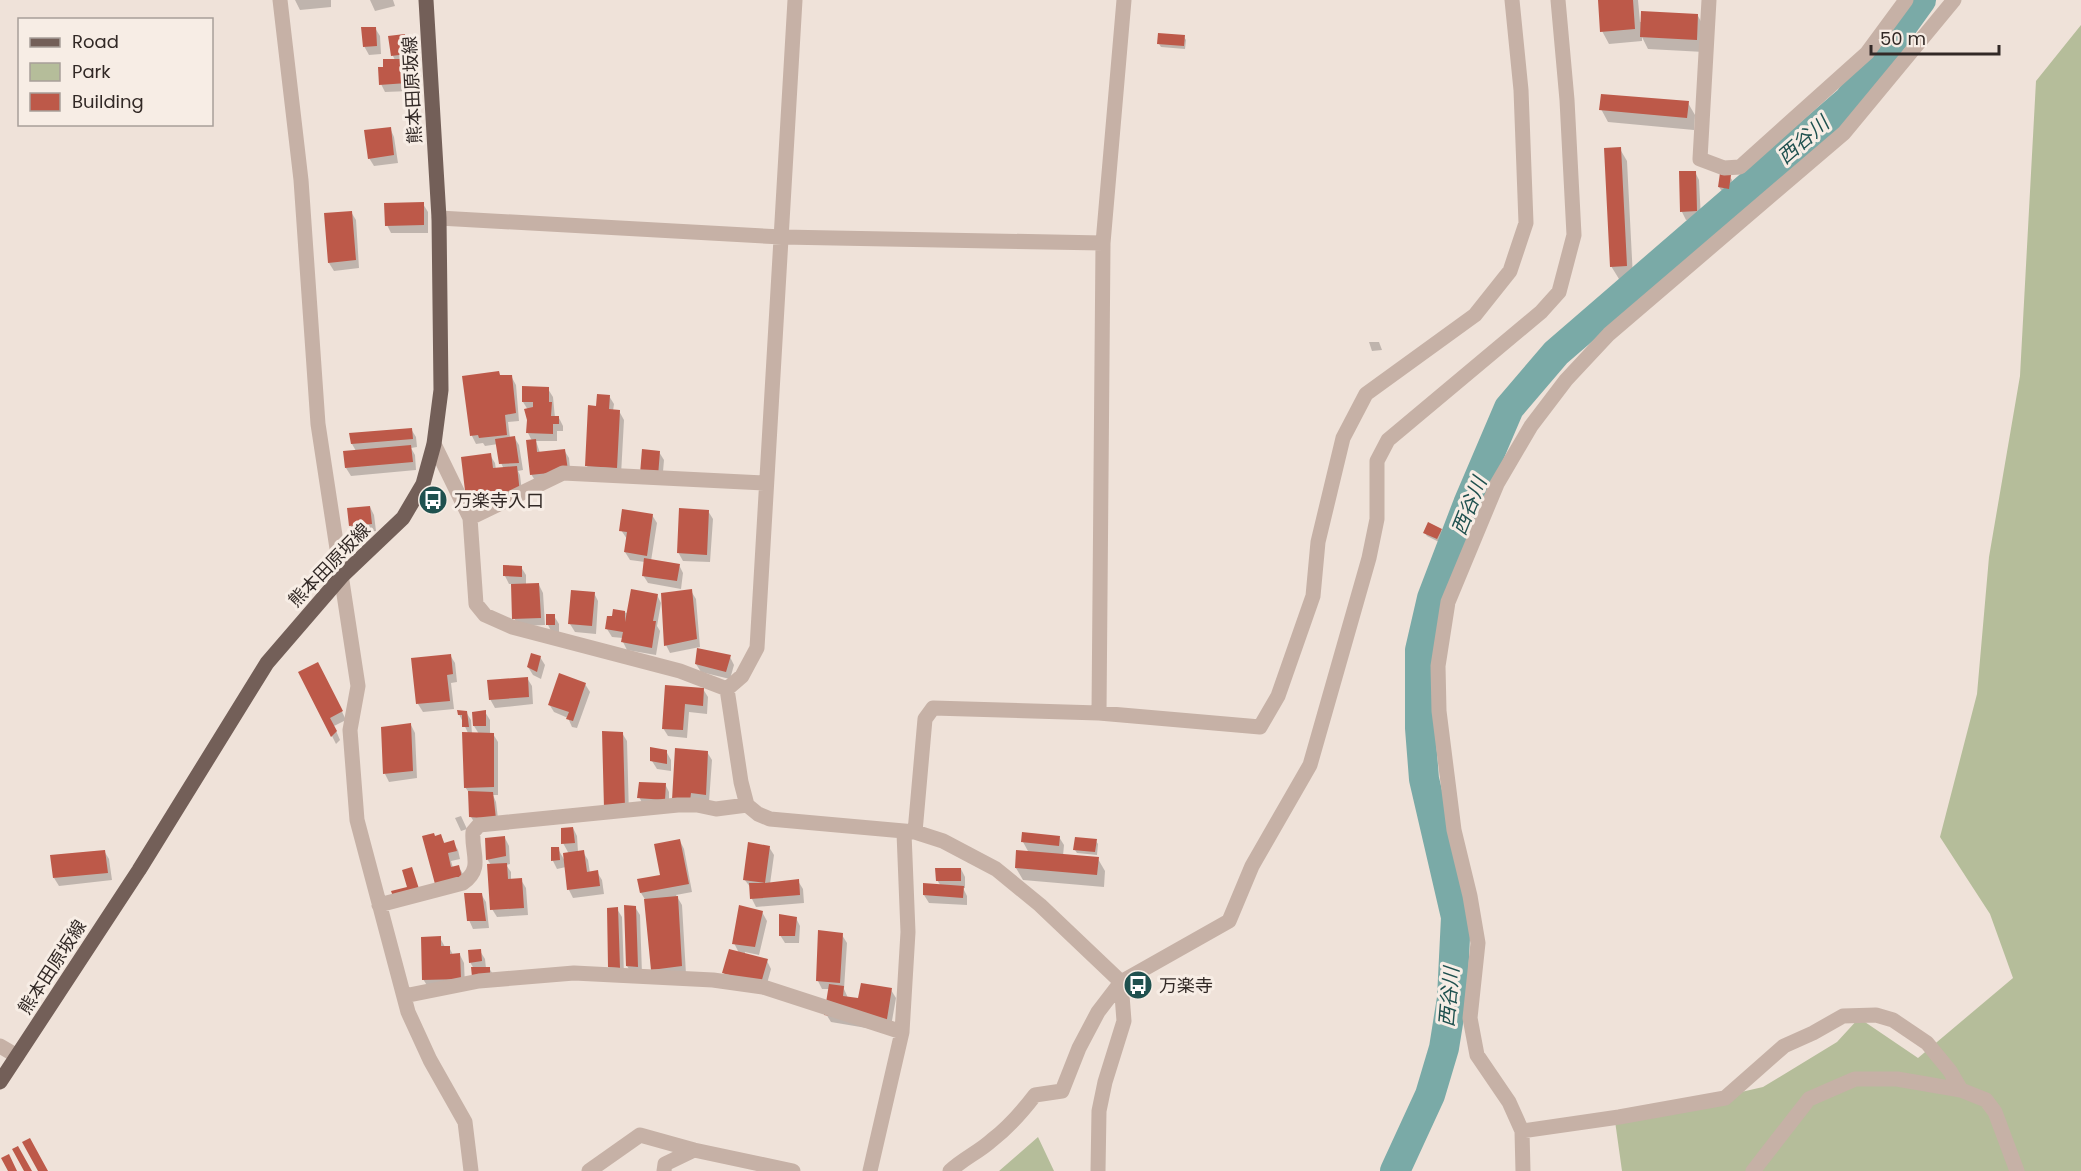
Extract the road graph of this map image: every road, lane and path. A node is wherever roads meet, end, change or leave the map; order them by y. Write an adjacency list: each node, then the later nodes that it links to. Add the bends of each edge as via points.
1 (280, 0): 16 (street, via 302,180 318,424)
2 (426, 0): 10 (main road, 熊本田原坂線)
3 (795, 0): 11 (street)
4 (1124, 0): 12 (street)
5 (1512, 0): 18 (street, via 1521,90 1526,223 1510,271 1475,315 1366,394 1343,438 1318,542 1313,596 1278,696 1260,727)
6 (1558, 0): 22 (street, via 1568,100 1574,234 1559,292 1541,312 1388,440 1377,461 1377,519 1369,558 1310,765 1252,866 1229,921)
7 (1709, 0): 8 (street, via 1700,159 1724,168 1740,167 1867,53)
8 (1906, 0)
9 (1954, 0): 29 (street, via 1844,133 1609,334 1566,380 1531,426 1497,484 1448,602 1438,666 1439,711 1454,830 1478,943 1470,1018 1477,1055 1509,1102)
10 (439, 218): 11 (street); 13 (main road, 熊本田原坂線, via 441,390)
11 (782, 237): 12 (street); 14 (street)
12 (1103, 243): 18 (street)
13 (434, 444): 15 (street); 16 (main road, 熊本田原坂線, via 423,484 403,518)
14 (766, 483): 15 (street, via 563,473); 17 (street, via 757,648 742,676)
15 (470, 518): 17 (street, via 476,604 485,615 512,627 680,671)
16 (342, 576): 21 (street, via 358,686 350,730 357,820); 26 (main road, 熊本田原坂線, via 267,663 139,870)
17 (727, 688): 19 (street)
18 (1099, 713): 20 (street, via 933,708 925,719)
19 (747, 805): 20 (street, via 770,819); 21 (street, via 716,809 678,805 479,825 473,832 476,864 470,878)
20 (910, 832): 22 (street, via 943,841 996,869); 24 (street)
21 (379, 906): 23 (street)
22 (1121, 982): 36 (street, via 1078,1048 1062,1091 1035,1095 991,1142); 37 (street, via 1124,1021 1099,1111)
23 (404, 996): 24 (street, via 479,981 574,974 713,980 763,987); 31 (street, via 430,1060 465,1122)
24 (902, 1032): 35 (street)
25 (0, 1046): 26 (street)
26 (17, 1056): 27 (main road, 熊本田原坂線)
27 (0, 1082)
28 (1961, 1090): 29 (street, via 1927,1043 1893,1020 1876,1015 1843,1016 1784,1046 1725,1098); 39 (street, via 1897,1079 1855,1079 1809,1099); 40 (street, via 1986,1100 1995,1112)
29 (1522, 1131): 38 (street)
30 (694, 1150): 32 (street, via 640,1135); 33 (street, via 665,1164); 34 (street)
31 (471, 1171)
32 (589, 1171)
33 (664, 1171)
34 (793, 1171)
35 (870, 1171)
36 (950, 1171)
37 (1098, 1171)
38 (1523, 1171)
39 (1753, 1171)
40 (2017, 1171)

